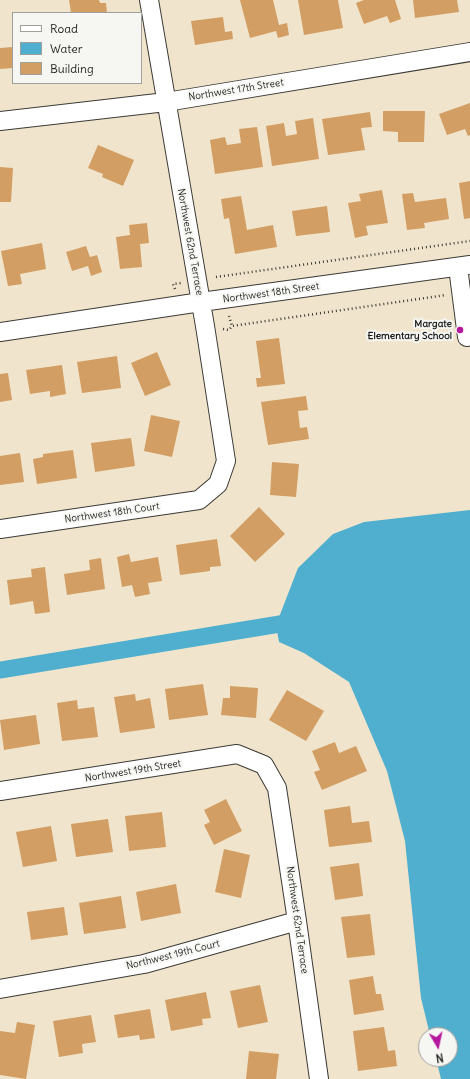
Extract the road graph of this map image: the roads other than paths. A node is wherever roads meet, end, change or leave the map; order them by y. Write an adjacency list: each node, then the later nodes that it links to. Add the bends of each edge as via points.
1 (149, 0): 3 (street, Northwest 62nd Terrace)
2 (470, 52): 3 (street, Northwest 17th Street)
3 (166, 102): 4 (street, Northwest 17th Street); 6 (street, Northwest 62nd Terrace)
4 (0, 121)
5 (464, 266): 6 (street, Northwest 18th Street); 8 (street, via 461,292 467,337)
6 (201, 302): 7 (street, Northwest 18th Street); 9 (street, Northwest 62nd Terrace, via 226,461)
7 (0, 332)
8 (470, 336)
9 (218, 484): 10 (street, Northwest 18th Court, via 199,500)
10 (0, 529)
11 (264, 765): 12 (street, Northwest 19th Street, via 237,754); 13 (street, Northwest 62nd Terrace, via 277,788)
12 (0, 791)
13 (297, 921): 14 (street, Northwest 19th Court, via 144,964); 15 (street, Northwest 62nd Terrace)
14 (0, 989)
15 (319, 1079)

